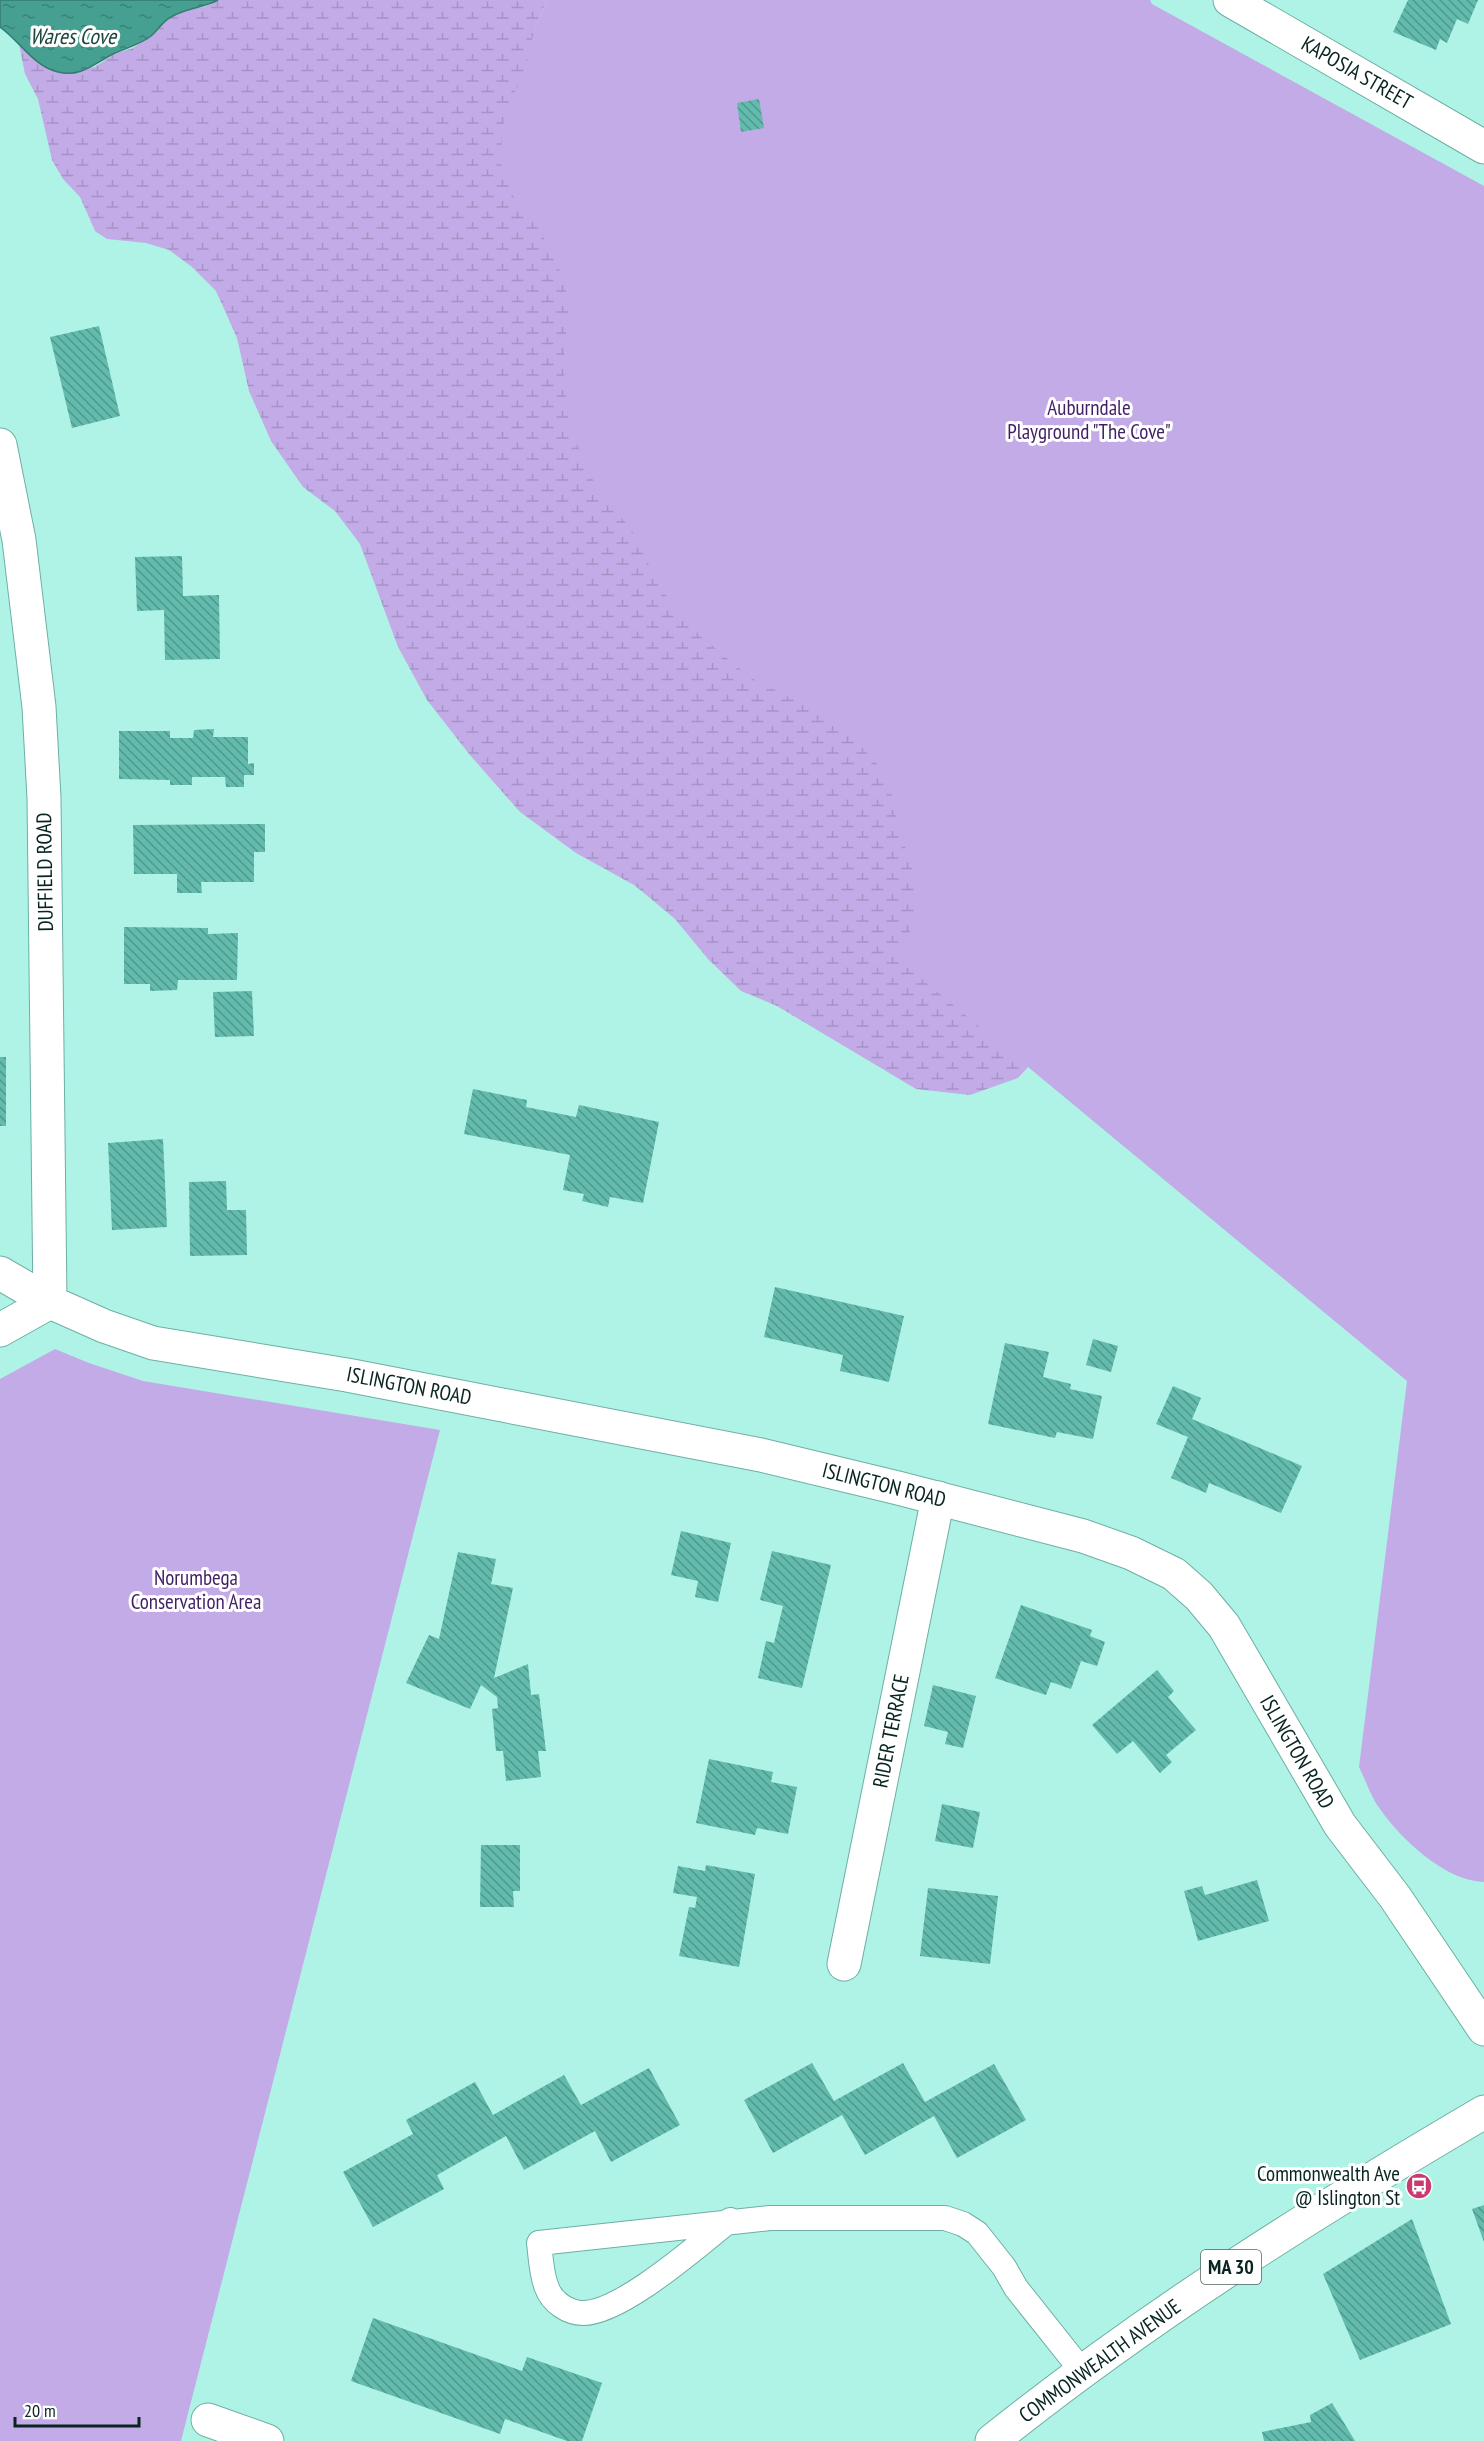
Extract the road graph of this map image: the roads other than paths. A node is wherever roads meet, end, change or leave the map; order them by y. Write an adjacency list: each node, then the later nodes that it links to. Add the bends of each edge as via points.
1 (1230, 0): 2 (street, KAPOSIA STREET)
2 (1484, 147)
3 (0, 445): 5 (street, DUFFIELD ROAD, via 19,540 39,707 44,798)
4 (0, 1273): 5 (street, ISLINGTON ROAD)
5 (50, 1302): 6 (street); 7 (street, ISLINGTON ROAD, via 153,1343 472,1398 761,1455)
6 (0, 1330)
7 (938, 1498): 8 (street, RIDER TERRACE); 9 (street, ISLINGTON ROAD, via 1083,1536 1131,1553 1174,1574 1199,1596 1241,1652 1340,1825)
8 (844, 1964)
9 (1479, 2009)
10 (1484, 2112): 12 (street, COMMONWEALTH AVENUE / MA 30, via 1246,2257)
11 (730, 2220): 11 (lane, via 539,2243 547,2290 568,2310 583,2313 600,2309 638,2289); 12 (lane, via 924,2216 963,2224 990,2247 1016,2288)
12 (1082, 2372): 15 (street, COMMONWEALTH AVENUE / MA 30)
13 (208, 2420): 14 (street)
14 (267, 2441)
15 (992, 2441)

